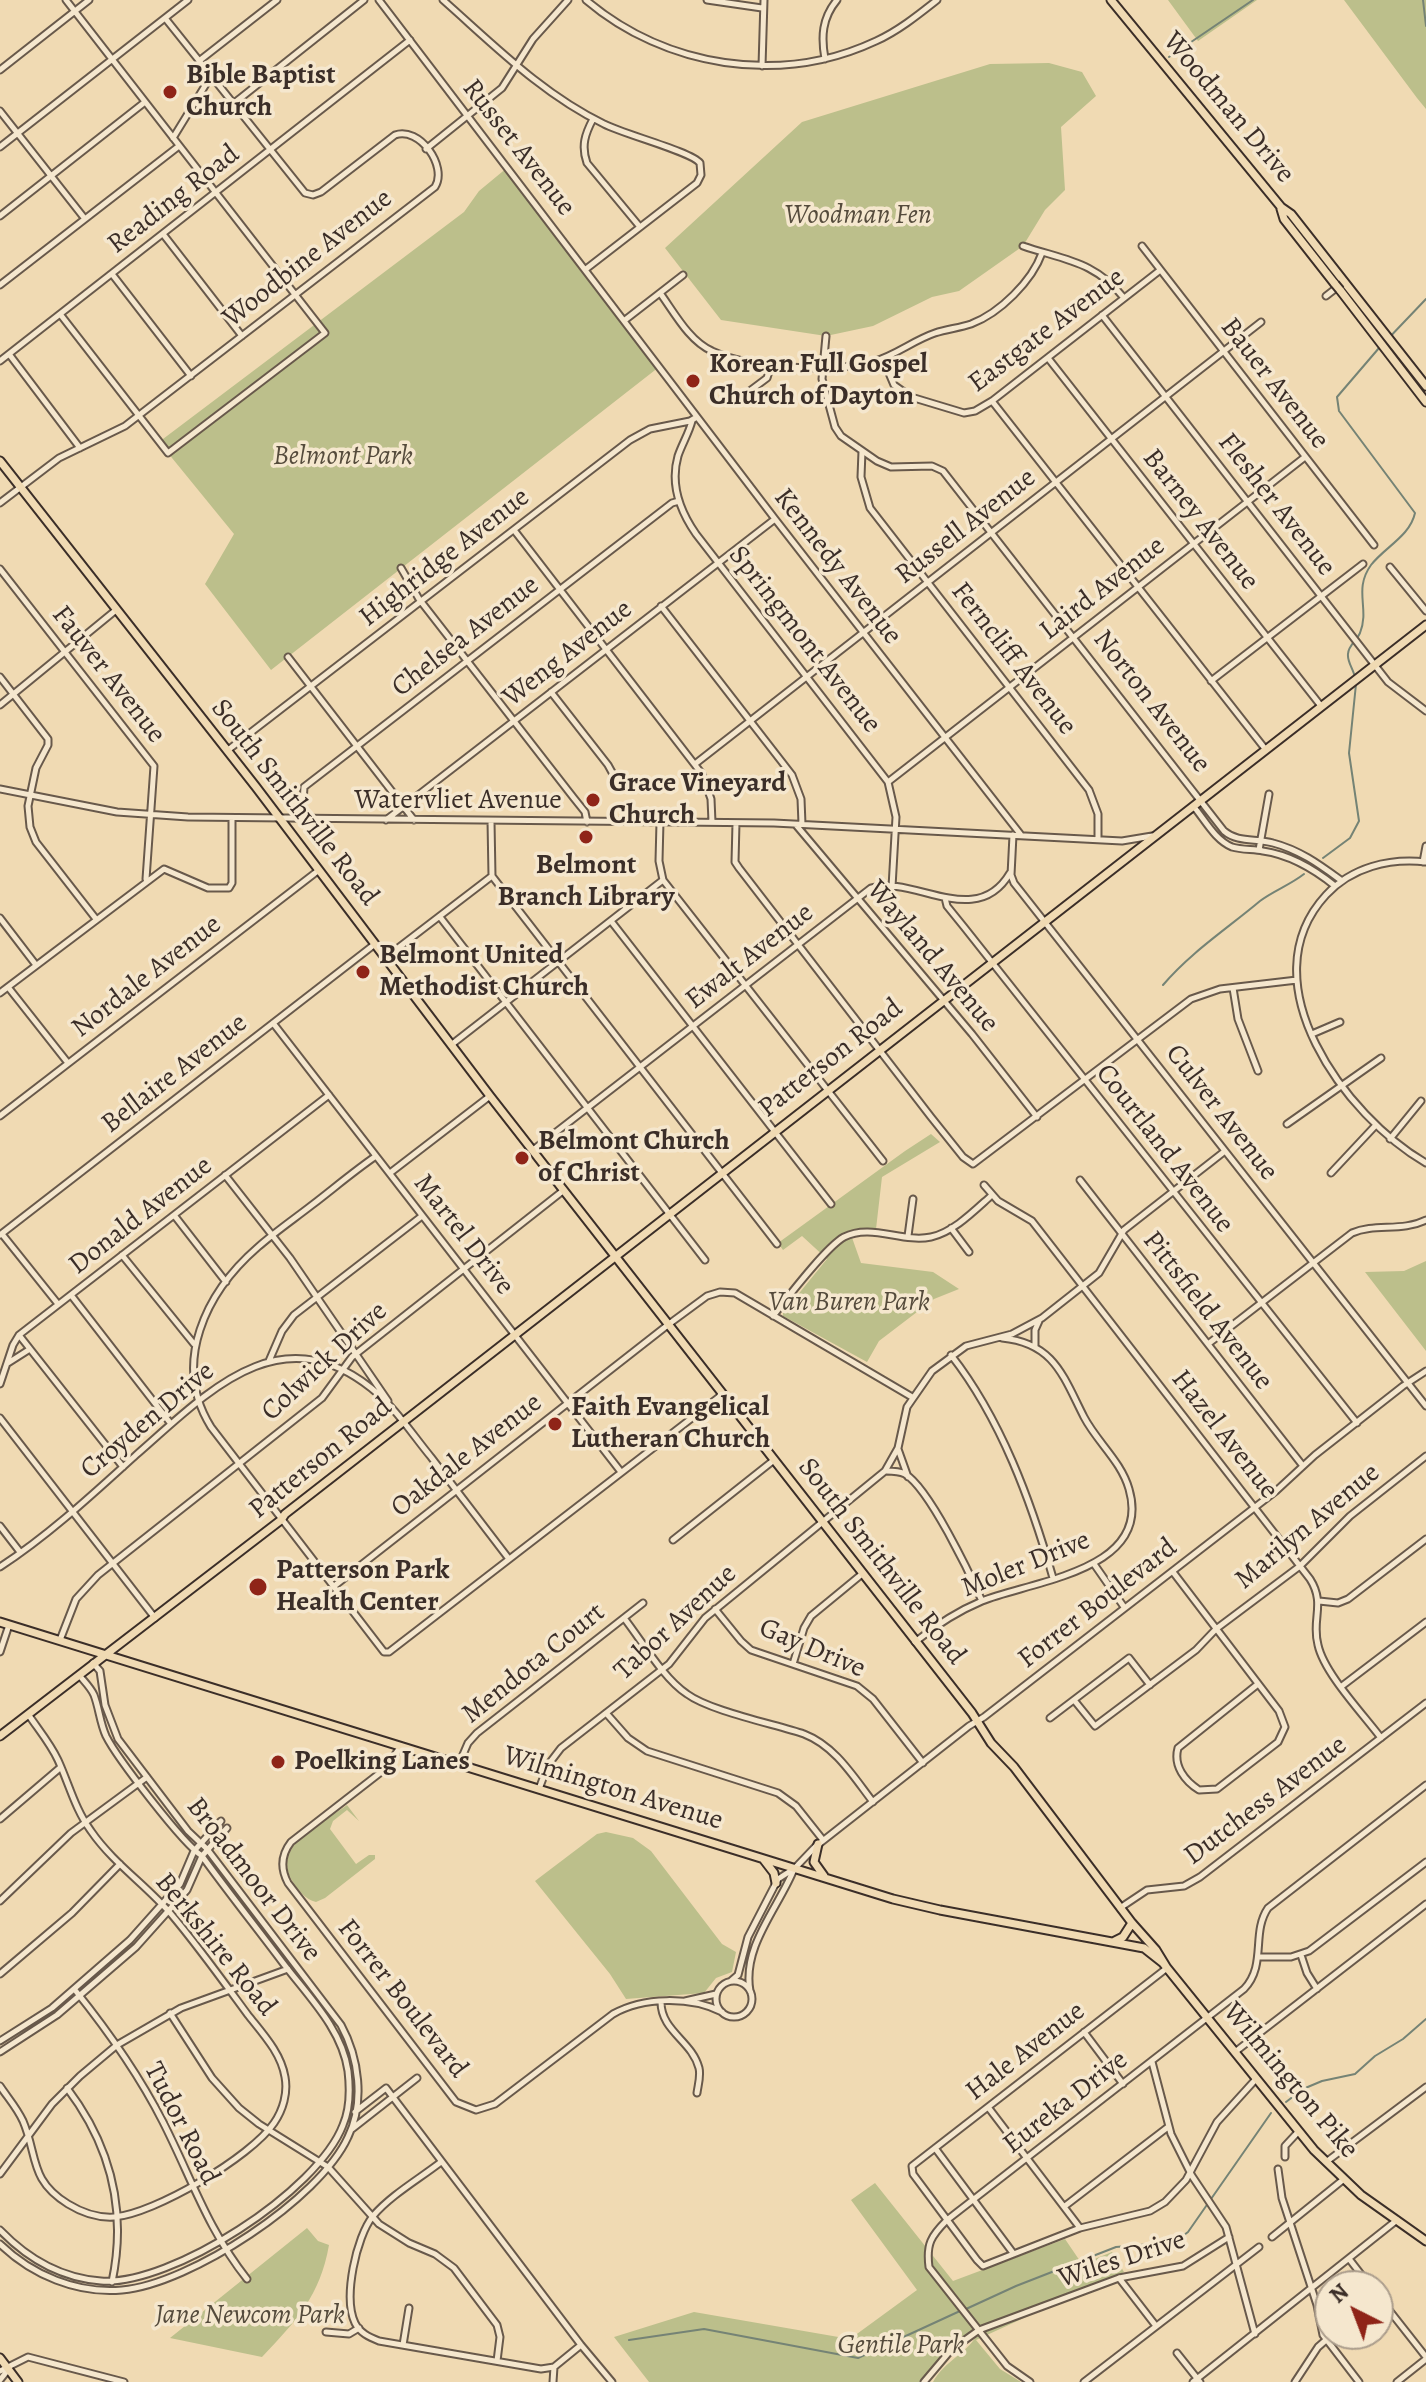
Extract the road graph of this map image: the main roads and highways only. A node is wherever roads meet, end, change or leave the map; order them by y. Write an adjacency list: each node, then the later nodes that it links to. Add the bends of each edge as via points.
1 (1111, 0): 2 (main road, Woodman Drive)
2 (1340, 285): 3 (main road, Woodman Drive); 3 (main road, Woodman Drive, via 1367,311)
3 (1386, 344): 4 (main road, Woodman Drive); 5 (main road, Woodman Drive)
4 (1426, 386)
5 (1426, 402)
6 (0, 461): 8 (main road, South Smithville Road)
7 (1426, 625): 8 (main road, Patterson Road)
8 (615, 1254): 10 (main road, Patterson Road); 16 (main road, South Smithville Road)
9 (4, 1624): 10 (main road, Wilmington Avenue)
10 (106, 1656): 11 (main road, Patterson Road); 13 (main road, Wilmington Avenue)
11 (0, 1736)
12 (821, 1842): 14 (main road, via 814,1862)
13 (762, 1859): 14 (main road, Wilmington Avenue); 15 (main road)
14 (825, 1878): 17 (main road, Wilmington Avenue, via 928,1908)
15 (776, 1883)
16 (1132, 1923): 17 (main road); 18 (main road, South Smithville Road)
17 (1114, 1942): 18 (main road, Wilmington Avenue, via 1151,1952)
18 (1167, 1968): 19 (main road, Wilmington Pike, via 1326,2162)
19 (1426, 2241)
20 (0, 2358): 21 (main road)
21 (4, 2370): 22 (main road)
22 (18, 2382)

